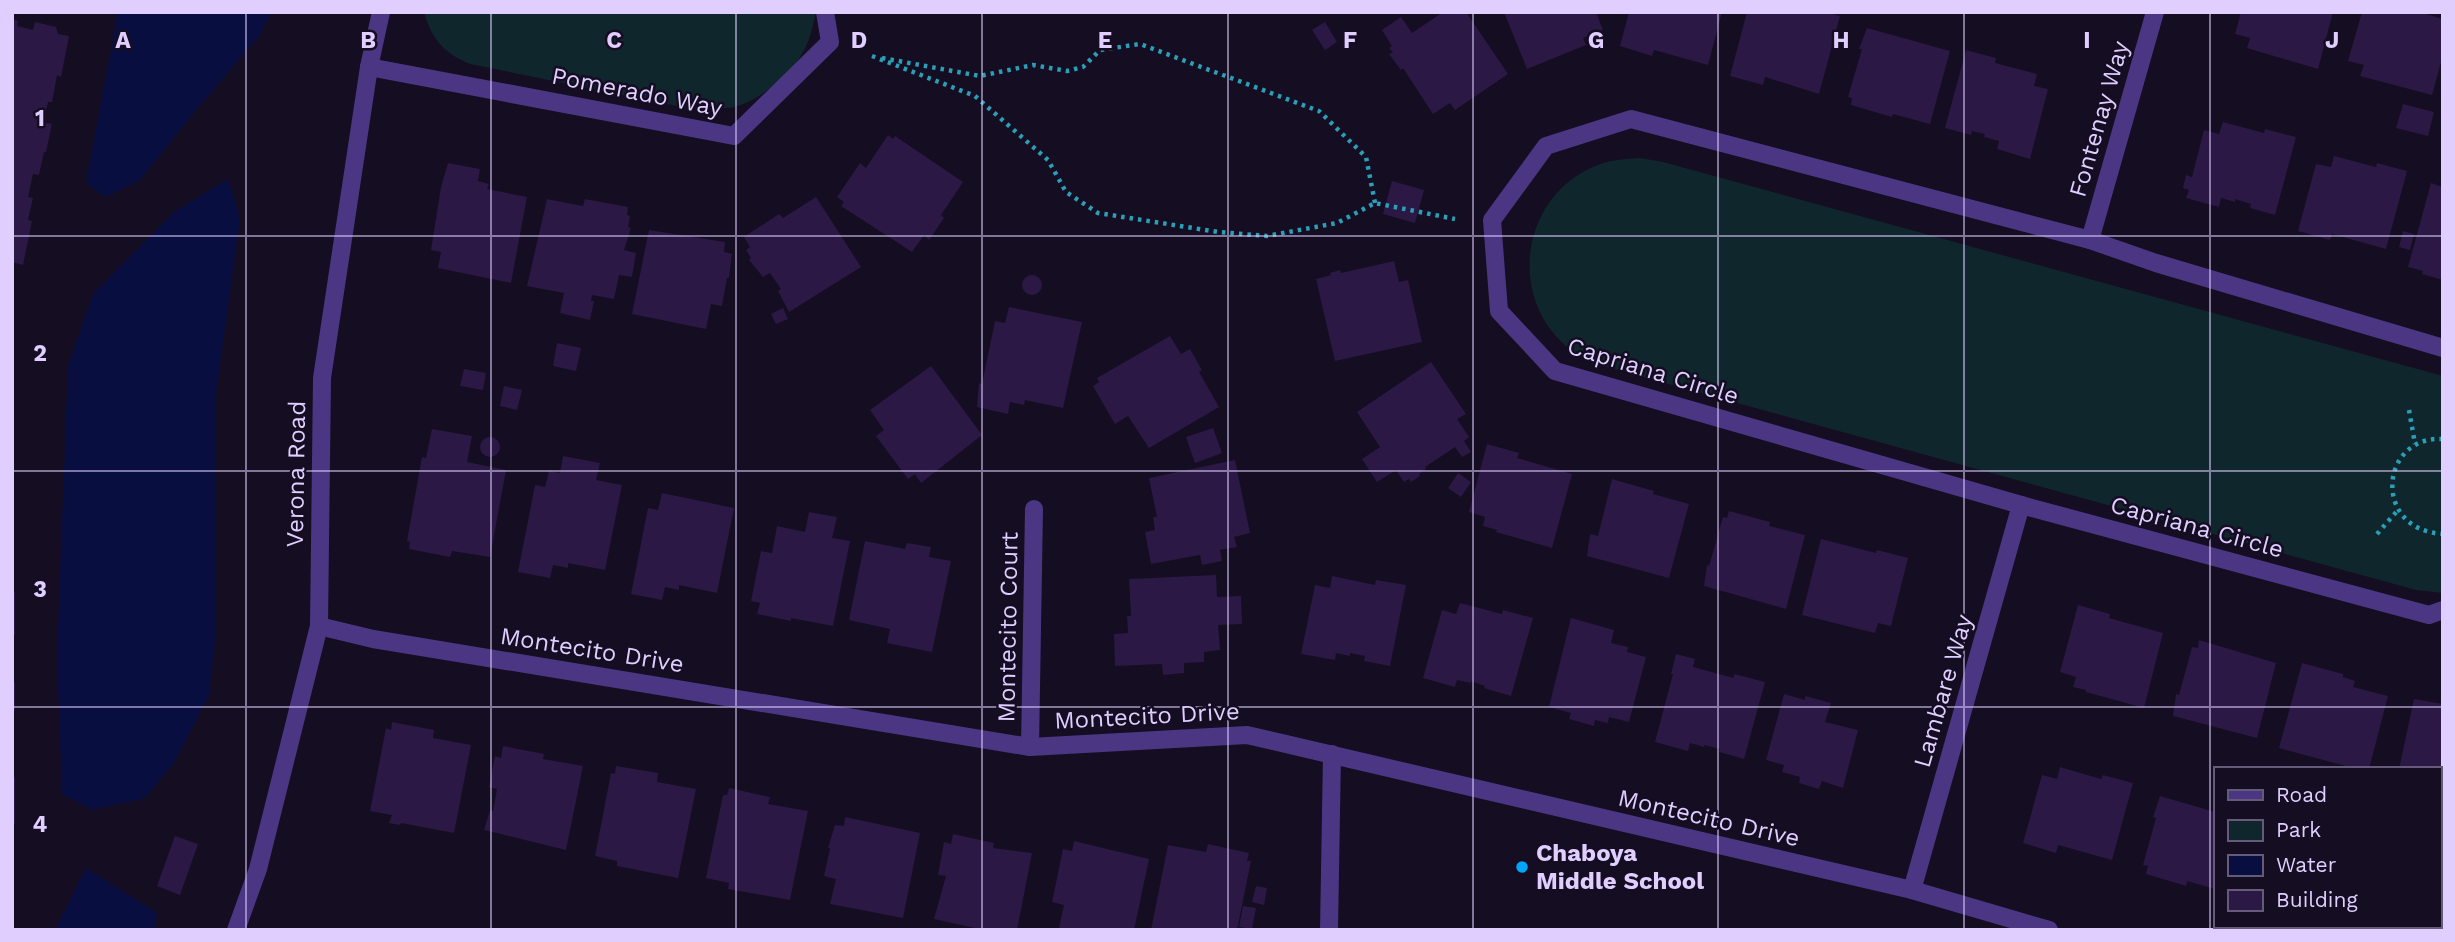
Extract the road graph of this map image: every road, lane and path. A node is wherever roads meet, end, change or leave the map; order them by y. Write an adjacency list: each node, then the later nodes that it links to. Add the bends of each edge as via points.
1 (381, 12): 4 (street, Verona Road)
2 (825, 12): 4 (street, Pomerado Way, via 830,42 734,136)
3 (2155, 12): 7 (street, Fontenay Way)
4 (369, 67): 18 (street, Verona Road, via 322,378)
5 (1375, 203): 5 (path, via 1366,157 1319,111 1140,44 1100,50 1083,67 1067,71 1033,65 980,76 872,56 975,96 1048,160 1066,192 1098,213 1267,236 1337,223); 6 (path)
6 (1455, 219)
7 (2090, 240): 8 (street, Capriana Circle); 12 (street, Capriana Circle, via 1631,119 1546,146 1492,220 1499,311 1555,371)
8 (2443, 348)
9 (2409, 410): 11 (path)
10 (2443, 439): 11 (path)
11 (2415, 444): 14 (path, via 2393,473 2392,492)
12 (2021, 505): 17 (street, Capriana Circle, via 2429,615); 21 (street, Lambare Way)
13 (1034, 509): 19 (street, Montecito Court)
14 (2398, 510): 15 (path); 16 (path, via 2410,525)
15 (2377, 534)
16 (2443, 534)
17 (2443, 610)
18 (319, 626): 19 (street, Montecito Drive, via 373,639); 22 (street, Verona Road, via 258,869)
19 (1030, 747): 20 (street, Montecito Drive, via 1247,734)
20 (1332, 754): 21 (street, Montecito Drive); 23 (street)
21 (1912, 891): 24 (street, Montecito Drive)
22 (236, 930)
23 (1329, 930)
24 (2049, 930)

